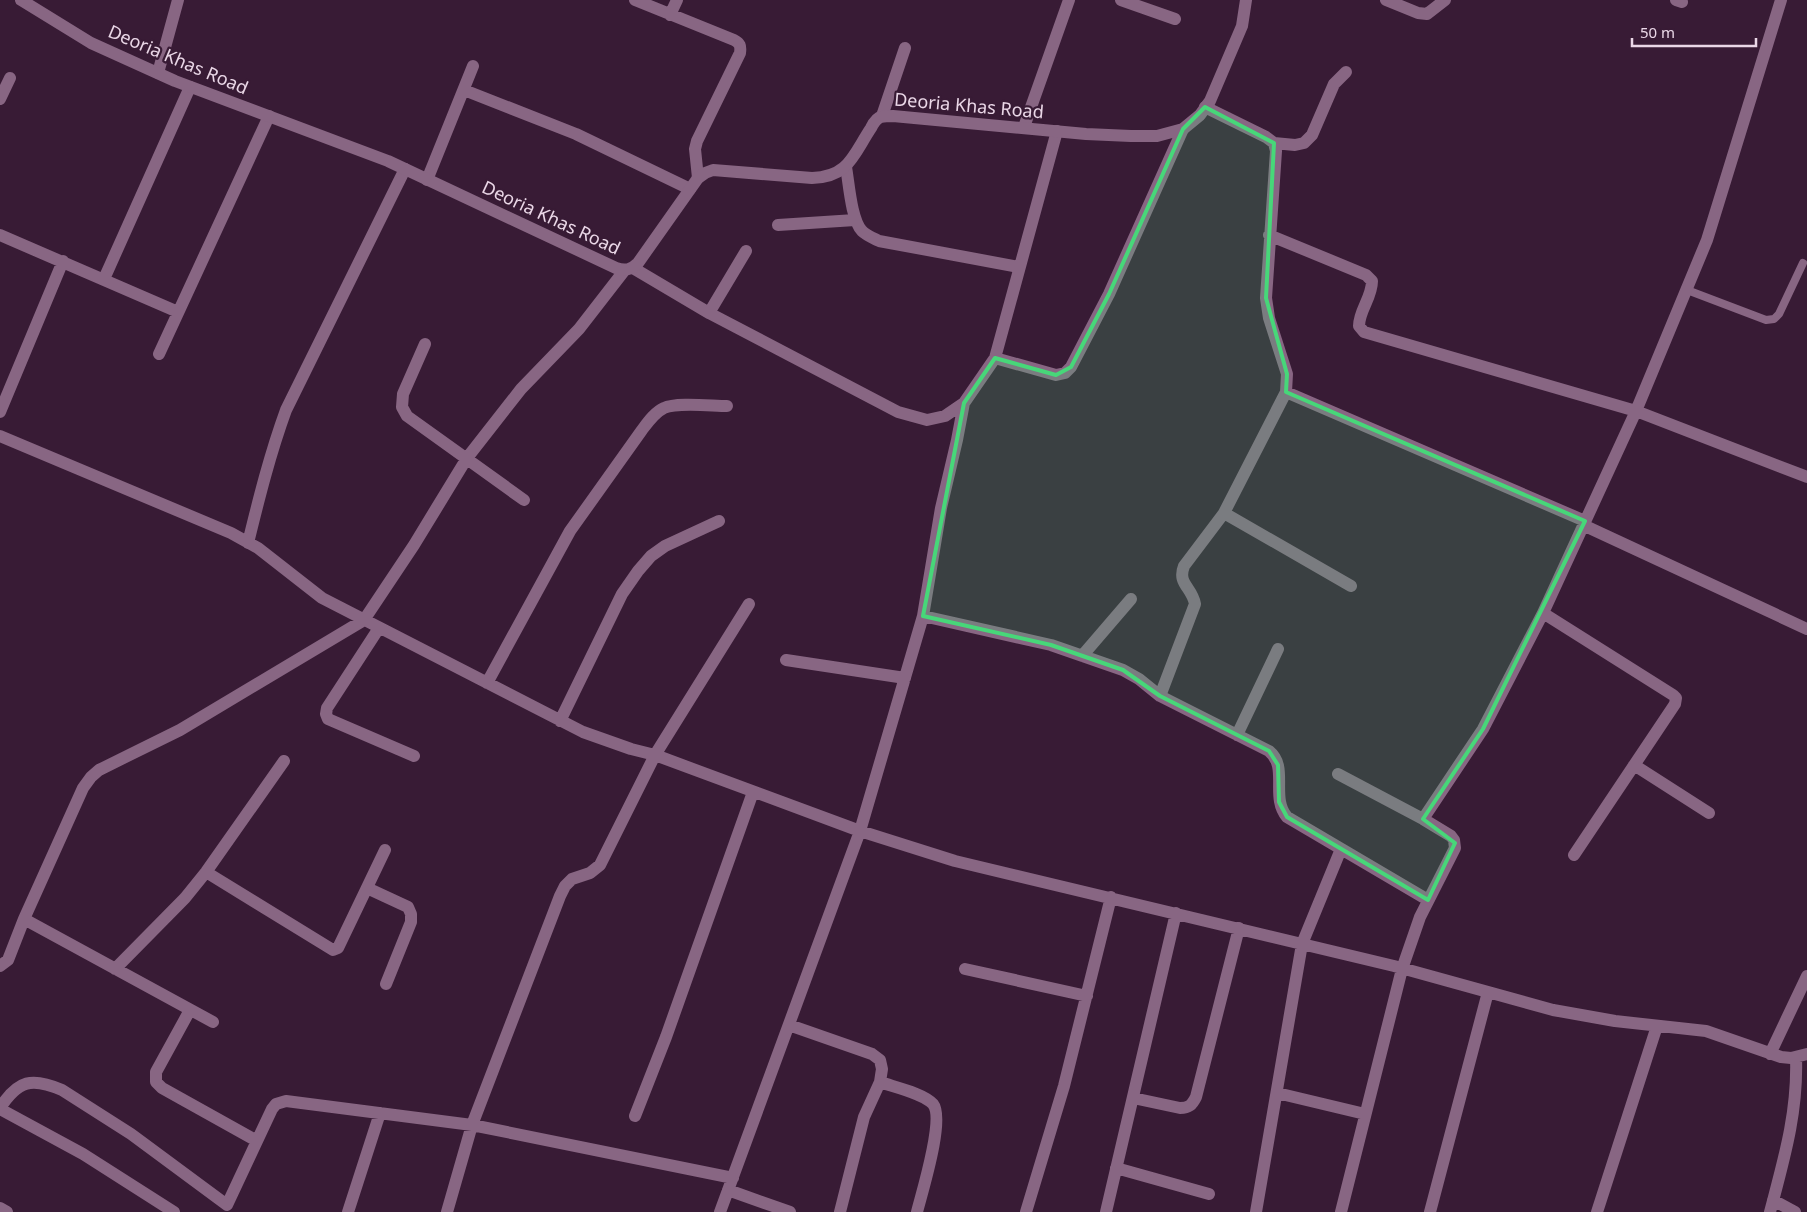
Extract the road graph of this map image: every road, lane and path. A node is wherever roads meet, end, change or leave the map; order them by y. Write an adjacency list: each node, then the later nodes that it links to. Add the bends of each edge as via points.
1 (21, 0): 16 (street, Deoria Khas Road, via 91,43)
2 (178, 0): 16 (street)
3 (635, 0): 11 (street)
4 (677, 0): 11 (street)
5 (1069, 0): 24 (street)
6 (1121, 0): 12 (street)
7 (1246, 0): 21 (street, Deoria Khas Road, via 1242,26)
8 (1386, 0): 9 (street, via 1418,14 1427,14)
9 (1444, 0)
10 (1781, 0): 43 (street, via 1707,240)
11 (670, 16): 30 (street, via 734,40 741,47 697,141)
12 (1175, 19)
13 (906, 48): 23 (street)
14 (473, 66): 19 (street)
15 (1346, 72): 27 (street, via 1334,84 1312,135 1304,143)
16 (158, 73): 18 (street, Deoria Khas Road)
17 (10, 78): 20 (street)
18 (190, 87): 22 (street, Deoria Khas Road); 42 (street)
19 (464, 90): 31 (street); 32 (street, via 576,134)
20 (0, 99)
21 (1205, 108): 25 (street, Deoria Khas Road); 27 (street, via 1266,137)
22 (268, 116): 29 (street, Deoria Khas Road); 44 (street)
23 (882, 116): 24 (street, Deoria Khas Road); 28 (street, Deoria Khas Road)
24 (1024, 127): 26 (street, Deoria Khas Road)
25 (1183, 129): 26 (street, Deoria Khas Road, via 1157,136); 48 (street, via 1109,294 1071,367 1056,375)
26 (1057, 131): 40 (street)
27 (1274, 144): 36 (street)
28 (846, 166): 30 (street, Deoria Khas Road, via 834,175 824,177 713,170); 33 (street)
29 (405, 169): 31 (street, Deoria Khas Road); 61 (street, via 286,410 272,446)
30 (698, 178): 32 (street, Deoria Khas Road)
31 (427, 180): 41 (street, Deoria Khas Road, via 616,268)
32 (690, 189): 41 (street, Deoria Khas Road, via 638,263)
33 (856, 220): 34 (street); 40 (street, via 861,230 879,240)
34 (778, 225)
35 (0, 235): 38 (street)
36 (1269, 235): 49 (street, via 1266,298 1287,374); 53 (street, via 1366,275 1372,281 1372,290 1359,318 1359,326 1364,332)
37 (746, 251): 45 (street)
38 (63, 261): 42 (street); 52 (street)
39 (1803, 263): 43 (lane, via 1774,319 1766,320)
40 (1019, 267): 48 (street)
41 (628, 269): 45 (street); 55 (street, via 579,329 521,389)
42 (104, 279): 44 (street)
43 (1687, 290): 53 (street)
44 (178, 312): 47 (street)
45 (709, 314): 50 (street, via 898,412 927,420 945,416)
46 (425, 344): 55 (street, via 403,394 402,407 406,416)
47 (159, 354)
48 (995, 358): 50 (street)
49 (1286, 392): 58 (street); 60 (street)
50 (964, 403): 66 (street, via 941,508)
51 (727, 406): 74 (street, via 675,405 654,415 570,531)
52 (0, 412)
53 (1636, 412): 56 (street); 60 (street)
54 (0, 436): 61 (street)
55 (466, 458): 57 (street); 67 (street)
56 (1807, 477)
57 (524, 500)
58 (1224, 513): 62 (street); 75 (street, via 1181,574 1195,604)
59 (719, 521): 76 (street, via 665,546 638,571 622,594)
60 (1584, 523): 65 (street); 69 (street)
61 (248, 543): 67 (street, via 322,598)
62 (1352, 586)
63 (1131, 599): 71 (street)
64 (749, 604): 78 (street)
65 (1543, 613): 81 (street, via 1676,698); 85 (street, via 1483,729)
66 (923, 616): 71 (street, via 1051,645); 73 (street)
67 (364, 620): 68 (street); 95 (street, via 180,730 91,777 83,788)
68 (379, 628): 74 (street); 79 (street, via 326,714 328,719)
69 (1807, 629)
70 (1278, 649): 77 (street)
71 (1082, 656): 75 (street, via 1123,670)
72 (786, 660): 73 (street)
73 (905, 678): 86 (street)
74 (486, 683): 76 (street)
75 (1160, 696): 77 (street)
76 (560, 721): 78 (street, via 596,737)
77 (1238, 735): 87 (street, via 1276,757 1279,802 1287,817)
78 (655, 755): 83 (street); 119 (street, via 600,865 590,873 572,879 560,896)
79 (414, 756)
80 (284, 761): 90 (street)
81 (1634, 766): 84 (street); 89 (street)
82 (1338, 774): 85 (street)
83 (753, 792): 86 (street); 118 (street)
84 (1709, 813)
85 (1423, 819): 93 (street, via 1451,836 1455,843)
86 (860, 831): 92 (street, via 955,860); 108 (street)
87 (1341, 849): 93 (street); 97 (street)
88 (385, 850): 91 (street)
89 (1574, 856)
90 (206, 872): 91 (street, via 333,950 338,948); 99 (street)
91 (367, 888): 103 (street, via 408,907 411,914 411,922)
92 (1111, 898): 94 (street); 105 (street)
93 (1428, 900): 101 (street)
94 (1176, 913): 96 (street); 114 (street)
95 (24, 919): 98 (street, via 8,960); 99 (street)
96 (1239, 928): 97 (street); 114 (street, via 1192,1104 1188,1108 1180,1108)
97 (1302, 944): 101 (street); 113 (street)
98 (0, 966)
99 (115, 969): 106 (street)
100 (965, 969): 105 (street)
101 (1402, 969): 104 (street); 117 (street)
102 (1807, 976): 110 (street)
103 (386, 984)
104 (1488, 992): 109 (street, via 1553,1010); 139 (street)
105 (1087, 996): 135 (street)
106 (190, 1010): 107 (street); 120 (street, via 156,1072 156,1082)
107 (213, 1022)
108 (788, 1025): 112 (street, via 872,1054 880,1060); 122 (street)
109 (1657, 1026): 110 (street, via 1706,1031); 140 (street)
110 (1770, 1054): 111 (street)
111 (1801, 1056): 124 (street, via 1785,1154)
112 (880, 1082): 133 (street, via 864,1117); 134 (street, via 925,1098 934,1105 938,1115)
113 (1277, 1093): 117 (street); 137 (street)
114 (1132, 1098): 121 (street)
115 (0, 1109): 126 (street, via 21,1084 50,1085 131,1134); 128 (street, via 83,1154)
116 (380, 1113): 119 (street); 120 (street, via 281,1101 272,1109); 129 (street)
117 (1366, 1114): 138 (street)
118 (635, 1116)
119 (472, 1125): 122 (street); 130 (street)
120 (257, 1141): 126 (street)
121 (1116, 1168): 123 (street); 136 (street)
122 (730, 1184): 131 (street); 132 (street)
123 (1209, 1194)
124 (1771, 1206): 141 (street)
125 (0, 1208): 127 (street)
126 (231, 1209)
127 (7, 1212)
128 (174, 1212)
129 (348, 1212)
130 (447, 1212)
131 (720, 1212)
132 (790, 1212)
133 (840, 1212)
134 (917, 1212)
135 (1026, 1212)
136 (1106, 1212)
137 (1256, 1212)
138 (1341, 1212)
139 (1430, 1212)
140 (1597, 1212)
141 (1796, 1212)

